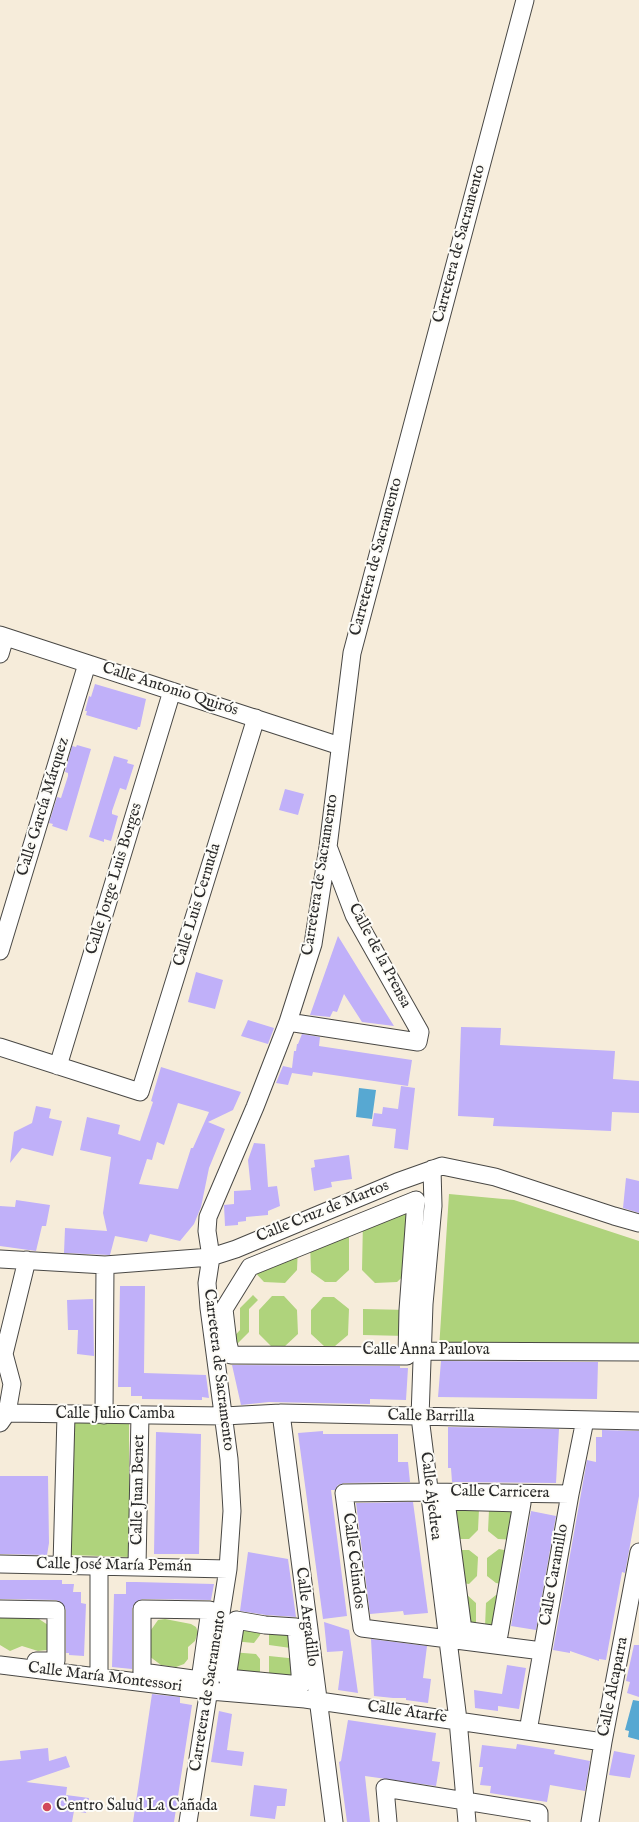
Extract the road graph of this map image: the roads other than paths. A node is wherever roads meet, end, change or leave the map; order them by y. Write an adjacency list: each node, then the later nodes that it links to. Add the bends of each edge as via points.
1 (525, 0): 7 (street, Carretera de Sacramento, via 352,653)
2 (3, 636): 3 (street); 4 (street, Calle Antonio Quirós)
3 (0, 654)
4 (88, 664): 5 (street, Calle Antonio Quirós); 9 (street, Calle García Márquez)
5 (172, 691): 6 (street, Calle Antonio Quirós); 12 (street, Calle Jorge Luis Borges)
6 (256, 718): 7 (street, Calle Antonio Quirós); 12 (street, Calle Luis Cernuda, via 140,1092)
7 (340, 746): 8 (street, Carretera de Sacramento)
8 (328, 847): 10 (street, Carretera de Sacramento, via 313,944); 10 (street, Calle de la Prensa, via 354,915 420,1032 418,1042)
9 (0, 951)
10 (288, 1022): 15 (street, Carretera de Sacramento, via 208,1217 207,1231)
11 (0, 1047): 12 (street)
12 (58, 1066)
13 (432, 1169): 14 (street, Calle Cruz de Martos, via 442,1166 496,1177); 15 (street, Calle Cruz de Martos); 20 (street, Calle Ajedrea, via 432,1206 424,1304)
14 (639, 1223)
15 (211, 1257): 18 (street, Calle Cruz de Martos); 19 (street, Carretera de Sacramento, via 207,1283)
16 (0, 1260): 17 (street, Calle Cruz de Martos)
17 (27, 1260): 18 (street, Calle Cruz de Martos); 28 (street, via 4,1354 12,1384)
18 (105, 1265): 24 (street)
19 (222, 1351): 20 (street, Calle Anna Paulova); 20 (street, via 228,1343 224,1309 250,1267 416,1200 408,1310); 26 (street, Carretera de Sacramento)
20 (415, 1351): 21 (street, Calle Anna Paulova); 27 (street, Calle Ajedrea)
21 (639, 1352)
22 (281, 1413): 26 (street, Calle Barrilla); 27 (street, Calle Barrilla); 48 (street, Calle Argadillo)
23 (66, 1415): 24 (street, Calle Julio Camba); 28 (street, Calle Julio Camba); 35 (street)
24 (104, 1415): 25 (street, Calle Julio Camba)
25 (140, 1415): 26 (street, Calle Julio Camba); 37 (street, Calle Juan Benet)
26 (224, 1416): 38 (street, Carretera de Sacramento, via 232,1511)
27 (420, 1417): 29 (street, Calle Barrilla); 31 (street, Calle Ajedrea)
28 (3, 1418)
29 (585, 1420): 30 (street, Calle Barrilla); 32 (street, Calle Caramillo)
30 (639, 1421)
31 (429, 1492): 32 (street, Calle Carricera); 42 (street, Calle Ajedrea); 42 (street, Calle Celindos, via 344,1493 362,1628)
32 (570, 1494): 43 (street, Calle Caramillo)
33 (639, 1552): 51 (street, Calle Alcaparra)
34 (0, 1564): 35 (street, Calle José María Pemán)
35 (62, 1566): 36 (street, Calle José María Pemán)
36 (99, 1566): 37 (street, Calle José María Pemán); 46 (street)
37 (137, 1566): 38 (street, Calle José María Pemán)
38 (228, 1569): 47 (street, Carretera de Sacramento)
39 (0, 1609): 44 (street, via 56,1610 56,1661)
40 (296, 1627): 40 (street, via 236,1620 227,1678 301,1685)
41 (499, 1635): 41 (street, via 522,1503 446,1501 463,1630)
42 (448, 1638): 43 (street); 49 (street, Calle Ajedrea)
43 (542, 1652): 50 (street, Calle Caramillo)
44 (0, 1659)
45 (0, 1665): 46 (street, Calle María Montessori)
46 (99, 1676): 47 (street, Calle María Montessori)
47 (205, 1685): 47 (street, via 142,1672 142,1609 210,1610); 48 (street, Calle Atarfe); 53 (street, Carretera de Sacramento)
48 (317, 1700): 49 (street, Calle Atarfe); 54 (street, Calle Argadillo)
49 (458, 1720): 50 (street, Calle Atarfe); 52 (street, Calle Ajedrea)
50 (528, 1731): 51 (street, Calle Atarfe)
51 (603, 1742): 58 (street, Calle Alcaparra)
52 (465, 1800): 55 (street, via 385,1788); 56 (street, Calle Ajedrea); 57 (street, via 539,1813)
53 (189, 1822)
54 (334, 1822)
55 (388, 1822)
56 (466, 1822)
57 (539, 1822)
58 (590, 1822)

